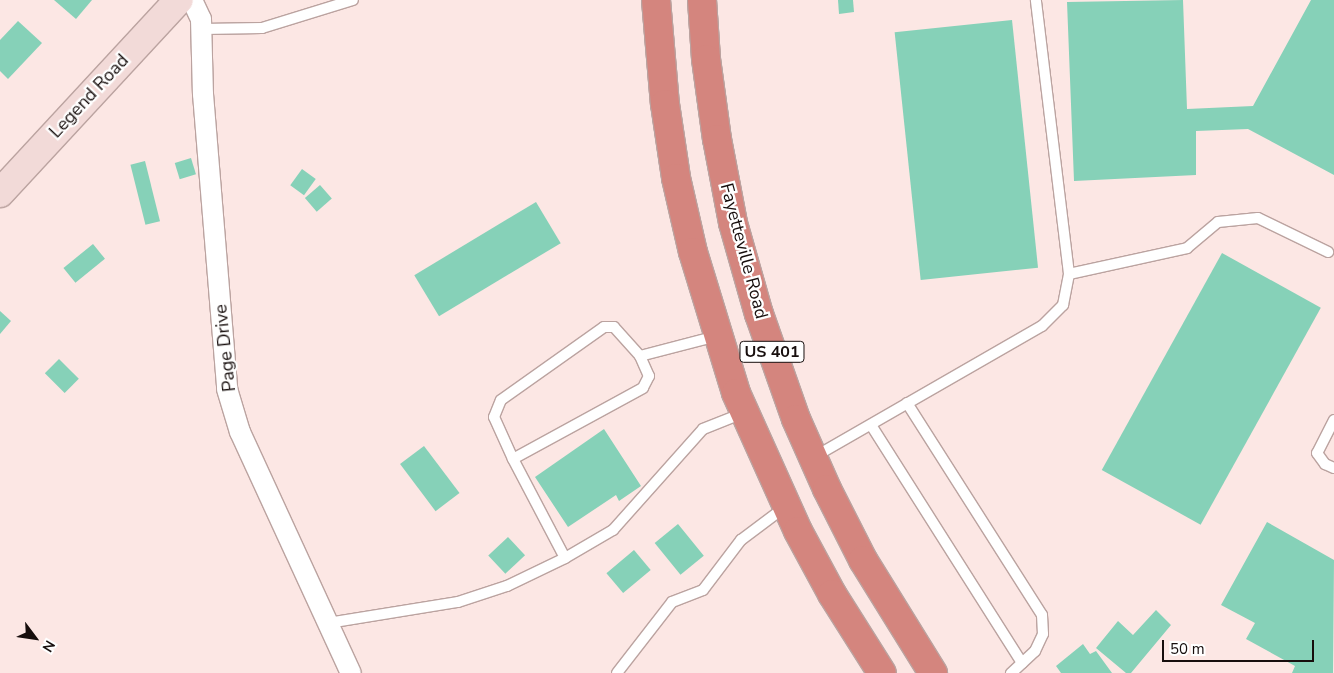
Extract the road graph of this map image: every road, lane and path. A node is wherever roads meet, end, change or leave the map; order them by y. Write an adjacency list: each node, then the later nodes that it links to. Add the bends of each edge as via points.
1 (179, 0): 8 (street, Legend Road)
2 (192, 0): 7 (street, Page Drive, via 202,19)
3 (353, 0): 7 (lane, via 262,28)
4 (656, 0): 11 (highway, US 401, via 665,104 676,178)
5 (702, 0): 17 (highway, Fayetteville Road / US 401, via 713,112 733,223 759,314)
6 (1036, 0): 10 (lane)
7 (202, 29): 22 (street, Page Drive, via 203,94 227,389 240,432)
8 (0, 193)
9 (1328, 252): 10 (lane, via 1258,218 1218,222 1187,248)
10 (1069, 274): 13 (lane, via 1063,305 1042,326)
11 (718, 336): 12 (lane); 14 (highway, US 401)
12 (640, 356): 18 (lane, via 648,376 643,388); 18 (lane, via 614,327 604,327 501,400 494,417)
13 (906, 403): 16 (lane); 23 (lane, via 1042,615 1043,634 1035,651)
14 (744, 412): 20 (highway, US 401); 21 (lane, via 703,429 612,530)
15 (1334, 420): 19 (lane, via 1317,452 1325,464)
16 (870, 424): 17 (lane); 23 (lane)
17 (813, 458): 27 (highway, Fayetteville Road / US 401, via 863,560)
18 (512, 459): 21 (lane)
19 (1334, 468)
20 (786, 507): 25 (lane, via 741,540 703,590 672,602); 26 (highway, US 401, via 832,594)
21 (565, 558): 22 (lane, via 507,586 458,602)
22 (328, 623): 24 (street, Page Drive)
23 (1022, 663): 28 (lane)
24 (351, 673)
25 (617, 673)
26 (882, 673)
27 (933, 673)
28 (1011, 673)

